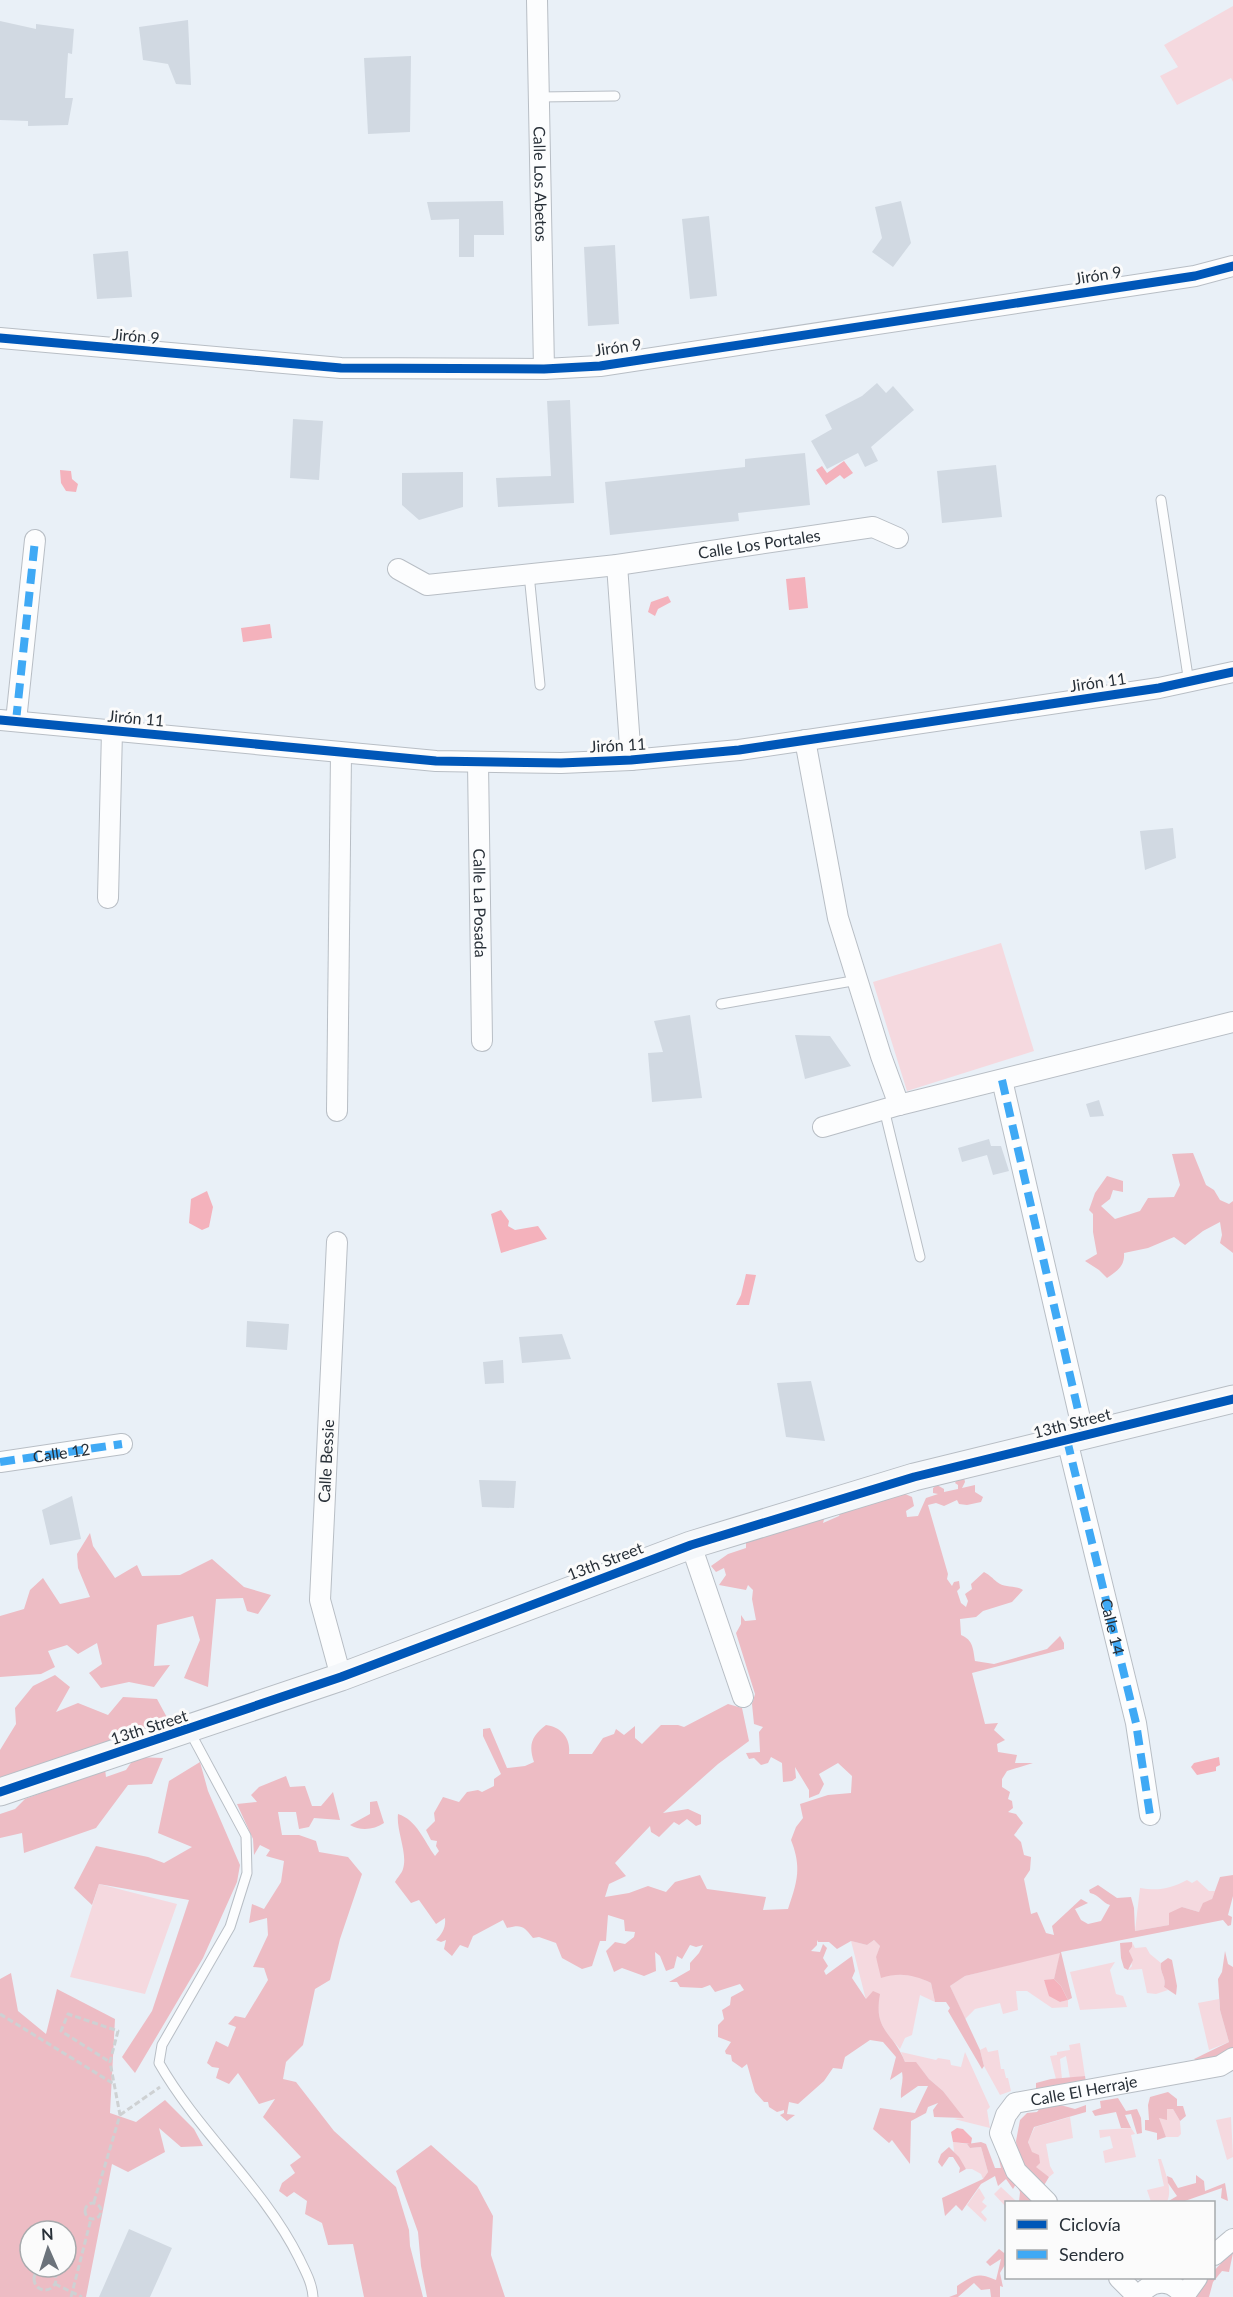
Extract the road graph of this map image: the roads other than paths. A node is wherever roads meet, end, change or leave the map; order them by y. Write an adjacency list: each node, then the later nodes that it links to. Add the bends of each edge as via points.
1 (537, 0): 3 (street, Calle Los Abetos)
2 (615, 96): 3 (lane)
3 (539, 97): 6 (street, Calle Los Abetos)
4 (1233, 266): 6 (street, Jirón 9, via 1195,276 611,364)
5 (0, 338): 6 (street, Jirón 9, via 341,368)
6 (544, 369)
7 (1161, 500): 14 (lane)
8 (898, 538): 10 (street, Calle Los Portales, via 873,527)
9 (35, 540): 16 (street)
10 (617, 565): 12 (street, Calle Los Portales); 20 (street)
11 (398, 569): 12 (street, Calle Los Portales, via 427,585)
12 (529, 574): 15 (lane)
13 (1233, 672): 14 (street, Jirón 11)
14 (1189, 683): 18 (street, Jirón 11)
15 (540, 685)
16 (8, 721): 17 (street, Jirón 11)
17 (112, 731): 19 (street, Jirón 11); 22 (street)
18 (805, 740): 20 (street, Jirón 11); 23 (street, via 838,918)
19 (341, 753): 21 (street, Jirón 11); 29 (street)
20 (631, 760): 21 (street, Jirón 11)
21 (478, 763): 26 (street, Calle La Posada)
22 (108, 898)
23 (858, 980): 24 (lane); 28 (street)
24 (721, 1005)
25 (1233, 1023): 27 (street)
26 (482, 1041)
27 (1002, 1080): 28 (street); 34 (street, Calle 14)
28 (892, 1107): 30 (street); 32 (lane)
29 (337, 1111)
30 (823, 1127)
31 (337, 1242): 38 (street, Calle Bessie, via 320,1600)
32 (920, 1257)
33 (1233, 1399): 34 (street, 13th Street)
34 (1075, 1438): 37 (street, 13th Street, via 914,1477); 42 (street, Calle 14, via 1136,1723)
35 (122, 1444): 36 (street, Calle 12)
36 (0, 1462)
37 (691, 1545): 38 (street, 13th Street); 39 (street)
38 (341, 1677): 40 (street, 13th Street)
39 (743, 1697)
40 (189, 1729): 41 (street, 13th Street); 50 (lane, via 246,1836 247,1873 230,1927 162,2045 159,2063 188,2109 287,2235 312,2285)
41 (0, 1792)
42 (1150, 1815)
43 (1233, 2058): 44 (street, Calle El Herraje, via 1220,2066 1015,2103 1000,2133 1016,2171)
44 (1046, 2201)
45 (1233, 2239): 46 (street)
46 (1215, 2254)
47 (1121, 2279): 51 (street)
48 (1196, 2279): 49 (street)
49 (1184, 2296): 51 (street, via 1173,2285 1156,2283)
50 (313, 2297)
51 (1138, 2297)

